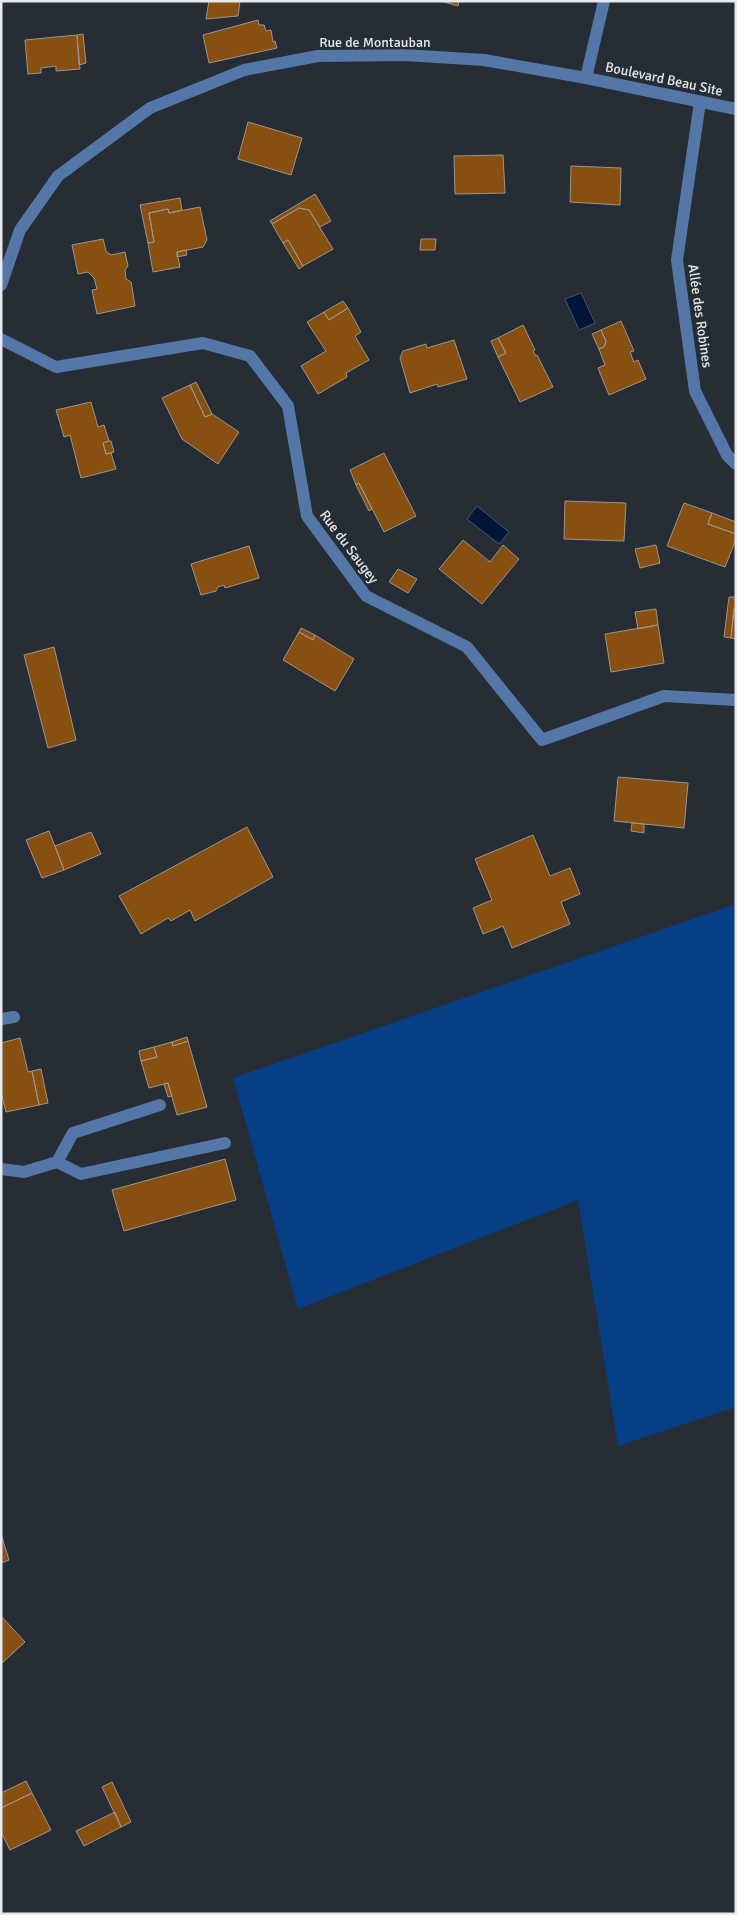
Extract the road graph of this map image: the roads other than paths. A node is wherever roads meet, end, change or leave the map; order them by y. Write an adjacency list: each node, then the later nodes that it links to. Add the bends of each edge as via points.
1 (604, 1): 2 (street)
2 (586, 78): 3 (street, Boulevard Beau Site); 5 (street, Rue de Montauban, via 484,60 405,55 318,56 244,70 150,108 58,176 20,230)
3 (700, 102): 4 (street, Boulevard Beau Site); 7 (street, Allée des Robines, via 678,260 696,391 727,455)
4 (736, 109)
5 (1, 285)
6 (1, 339): 8 (street, Rue du Saugey, via 56,367 203,343 250,356 288,406 307,516 366,596 467,647 542,740 664,696)
7 (736, 464)
8 (736, 700)
9 (160, 1105): 11 (street, via 72,1133)
10 (225, 1143): 11 (street, via 81,1174)
11 (57, 1162): 12 (street, via 24,1172)
12 (1, 1169)

